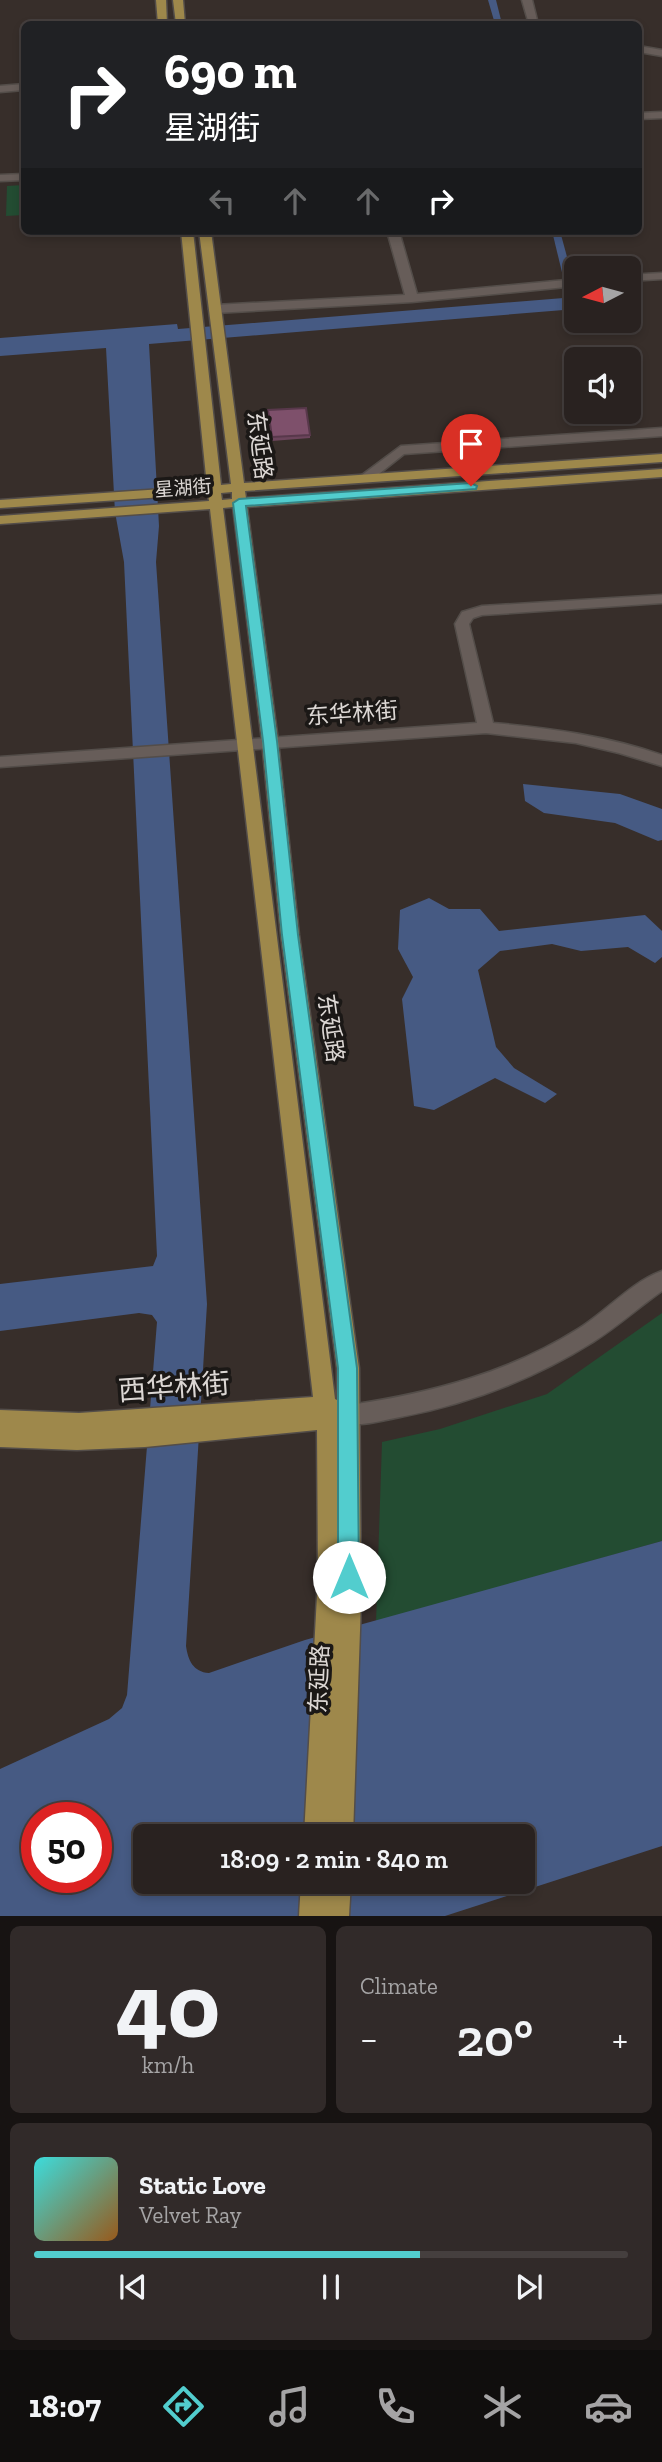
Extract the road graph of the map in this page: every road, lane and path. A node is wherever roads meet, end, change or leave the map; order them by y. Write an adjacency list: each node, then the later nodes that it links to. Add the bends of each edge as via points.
1 (161, 0): 4 (main road)
2 (178, 0): 5 (main road)
3 (527, 0): 6 (street)
4 (163, 21)
5 (181, 21)
6 (533, 21)
7 (642, 50): 8 (street)
8 (662, 53)
9 (21, 87): 10 (street)
10 (0, 89)
11 (662, 115): 12 (street)
12 (642, 116)
13 (21, 166): 14 (street)
14 (0, 168)
15 (21, 177): 16 (street)
16 (0, 178)
17 (187, 235): 30 (main road, 东延路)
18 (206, 235): 24 (main road, 东延路)
19 (394, 235): 23 (street)
20 (662, 275): 21 (street)
21 (641, 277)
22 (564, 283): 23 (street)
23 (412, 298): 24 (street)
24 (215, 309): 29 (main road, 东延路)
25 (662, 432): 28 (street, via 401,450)
26 (662, 458): 28 (main road, 星湖街)
27 (662, 473): 29 (main road, 星湖街)
28 (365, 478): 29 (main road, 星湖街)
29 (238, 494): 30 (main road, 星湖街); 35 (main road, 东延路)
30 (215, 496): 31 (main road, 星湖街, via 158,493); 32 (main road, 星湖街, via 158,509); 36 (main road, 东延路)
31 (0, 504)
32 (0, 520)
33 (662, 599): 34 (street, via 467,615 462,624)
34 (486, 728): 35 (street, 东华林街); 37 (street, 东华林街, via 606,744)
35 (270, 741): 36 (street, 东华林街); 41 (main road, 东延路, via 290,935 348,1368)
36 (245, 743): 38 (street, 东华林街); 40 (main road, 东延路)
37 (662, 761)
38 (0, 762)
39 (662, 1280): 41 (street, 西华林街, via 589,1333 513,1375 432,1401)
40 (326, 1413): 41 (main road, 西华林街); 43 (main road, 西华林街); 45 (main road, 东延路)
41 (350, 1415): 45 (main road, 东延路)
42 (0, 1420): 43 (main road, 西华林街)
43 (145, 1428): 44 (main road, 西华林街, via 77,1440)
44 (0, 1437)
45 (340, 1604): 46 (main road, 东延路); 47 (main road, 东延路)
46 (318, 1824)
47 (340, 1824)
48 (313, 1894): 50 (main road)
49 (337, 1894): 51 (main road)
50 (312, 1916)
51 (336, 1916)

